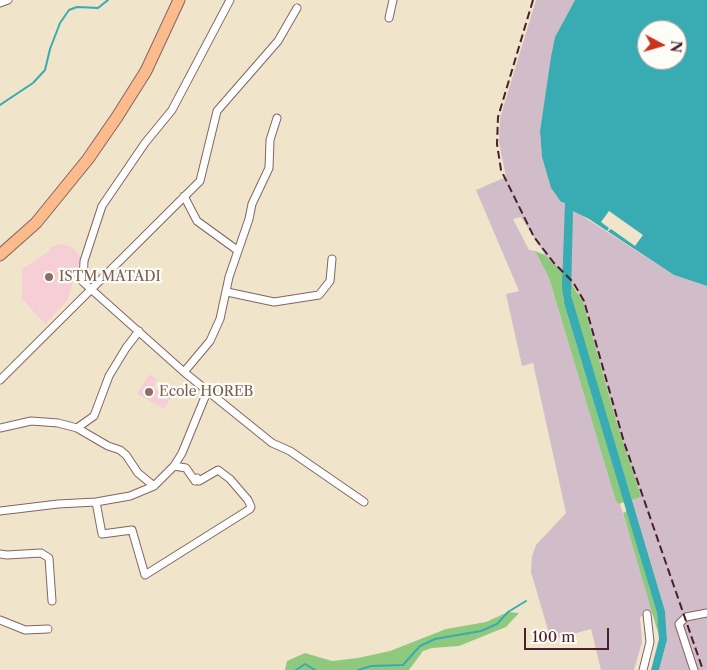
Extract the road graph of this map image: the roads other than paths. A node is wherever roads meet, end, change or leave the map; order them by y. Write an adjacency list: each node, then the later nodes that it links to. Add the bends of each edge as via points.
1 (8, 0): 5 (street)
2 (179, 0): 11 (highway, via 146,71 117,117 36,223)
3 (230, 0): 13 (street, via 172,110 102,206 84,261 83,282)
4 (393, 0): 7 (street)
5 (0, 4)
6 (297, 8): 9 (street, via 286,31 268,55 220,106 203,176 186,198)
7 (389, 18)
8 (277, 118): 10 (street, via 270,140 268,168 254,196)
9 (184, 196): 10 (street, via 197,220); 13 (street)
10 (237, 250): 14 (street)
11 (0, 254)
12 (332, 259): 14 (street, via 330,281 320,294 274,302)
13 (90, 290): 15 (street); 17 (street)
14 (227, 292): 16 (street, via 210,341)
15 (139, 331): 16 (street); 20 (street, via 109,376 94,416)
16 (184, 372): 18 (street)
17 (0, 380)
18 (207, 392): 21 (street); 24 (street, via 272,443)
19 (0, 428): 20 (street, via 31,421)
20 (77, 428): 22 (street, via 120,450 138,473)
21 (174, 466): 22 (street); 23 (street, via 186,468 195,481 218,470 230,478 251,507 145,575 132,530 102,534)
22 (154, 486): 23 (street, via 130,496)
23 (96, 502): 25 (street)
24 (364, 502)
25 (0, 511)
26 (0, 554): 27 (street, via 41,553 48,558)
27 (52, 602)
28 (707, 613): 33 (street, via 686,617 679,624)
29 (648, 614): 32 (street, via 650,642)
30 (0, 620): 31 (street, via 25,630)
31 (48, 629)
32 (643, 670)
33 (694, 670)

